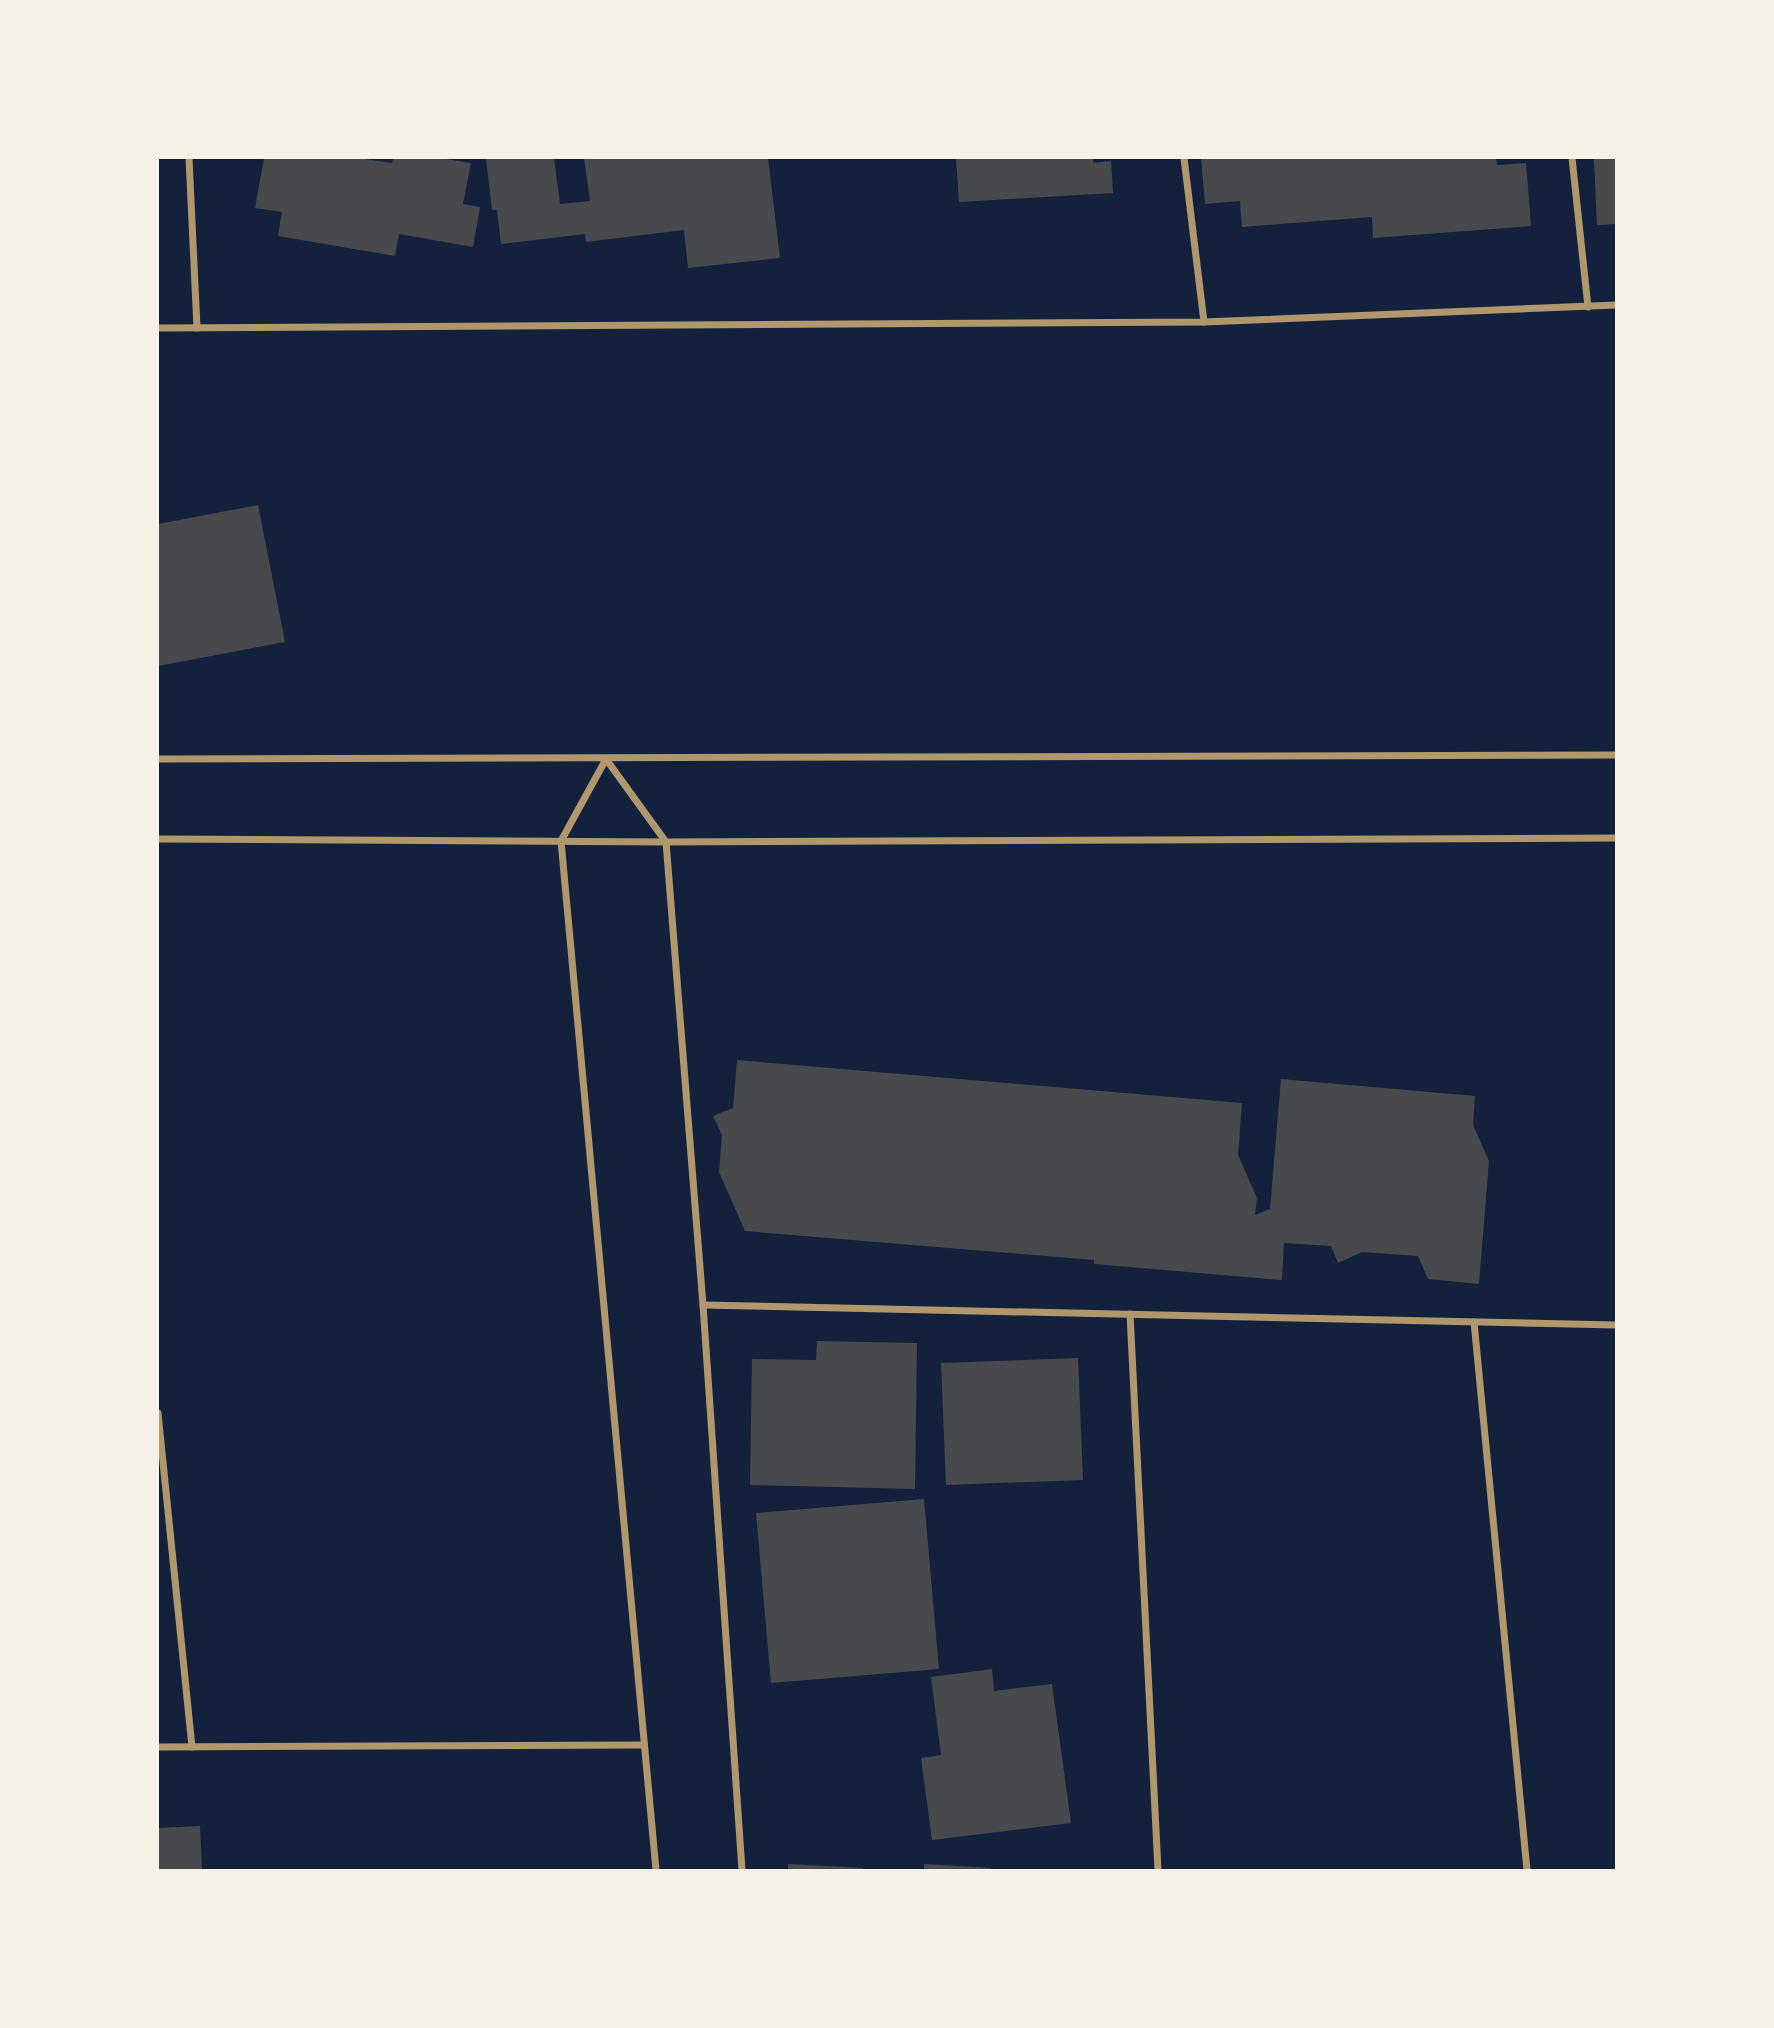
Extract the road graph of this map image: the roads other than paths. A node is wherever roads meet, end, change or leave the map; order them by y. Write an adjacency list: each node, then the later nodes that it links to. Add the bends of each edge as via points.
1 (189, 158): 8 (street)
2 (1184, 158): 6 (street)
3 (1572, 158): 5 (street)
4 (1616, 305): 5 (street)
5 (1588, 307): 6 (street)
6 (1204, 322): 8 (street)
7 (158, 328): 8 (street)
8 (197, 328)
9 (1616, 755): 11 (street)
10 (158, 759): 11 (street)
11 (607, 759): 14 (street); 15 (street)
12 (1616, 838): 15 (street)
13 (158, 839): 14 (street)
14 (561, 841): 15 (street); 21 (street)
15 (666, 842): 16 (street)
16 (703, 1305): 17 (street); 25 (street)
17 (1130, 1314): 18 (street); 26 (street)
18 (1474, 1322): 19 (street); 27 (street)
19 (1616, 1325)
20 (158, 1413): 22 (street)
21 (644, 1745): 22 (street); 24 (street)
22 (192, 1747): 23 (street)
23 (158, 1748)
24 (656, 1871)
25 (742, 1871)
26 (1158, 1871)
27 (1527, 1871)

